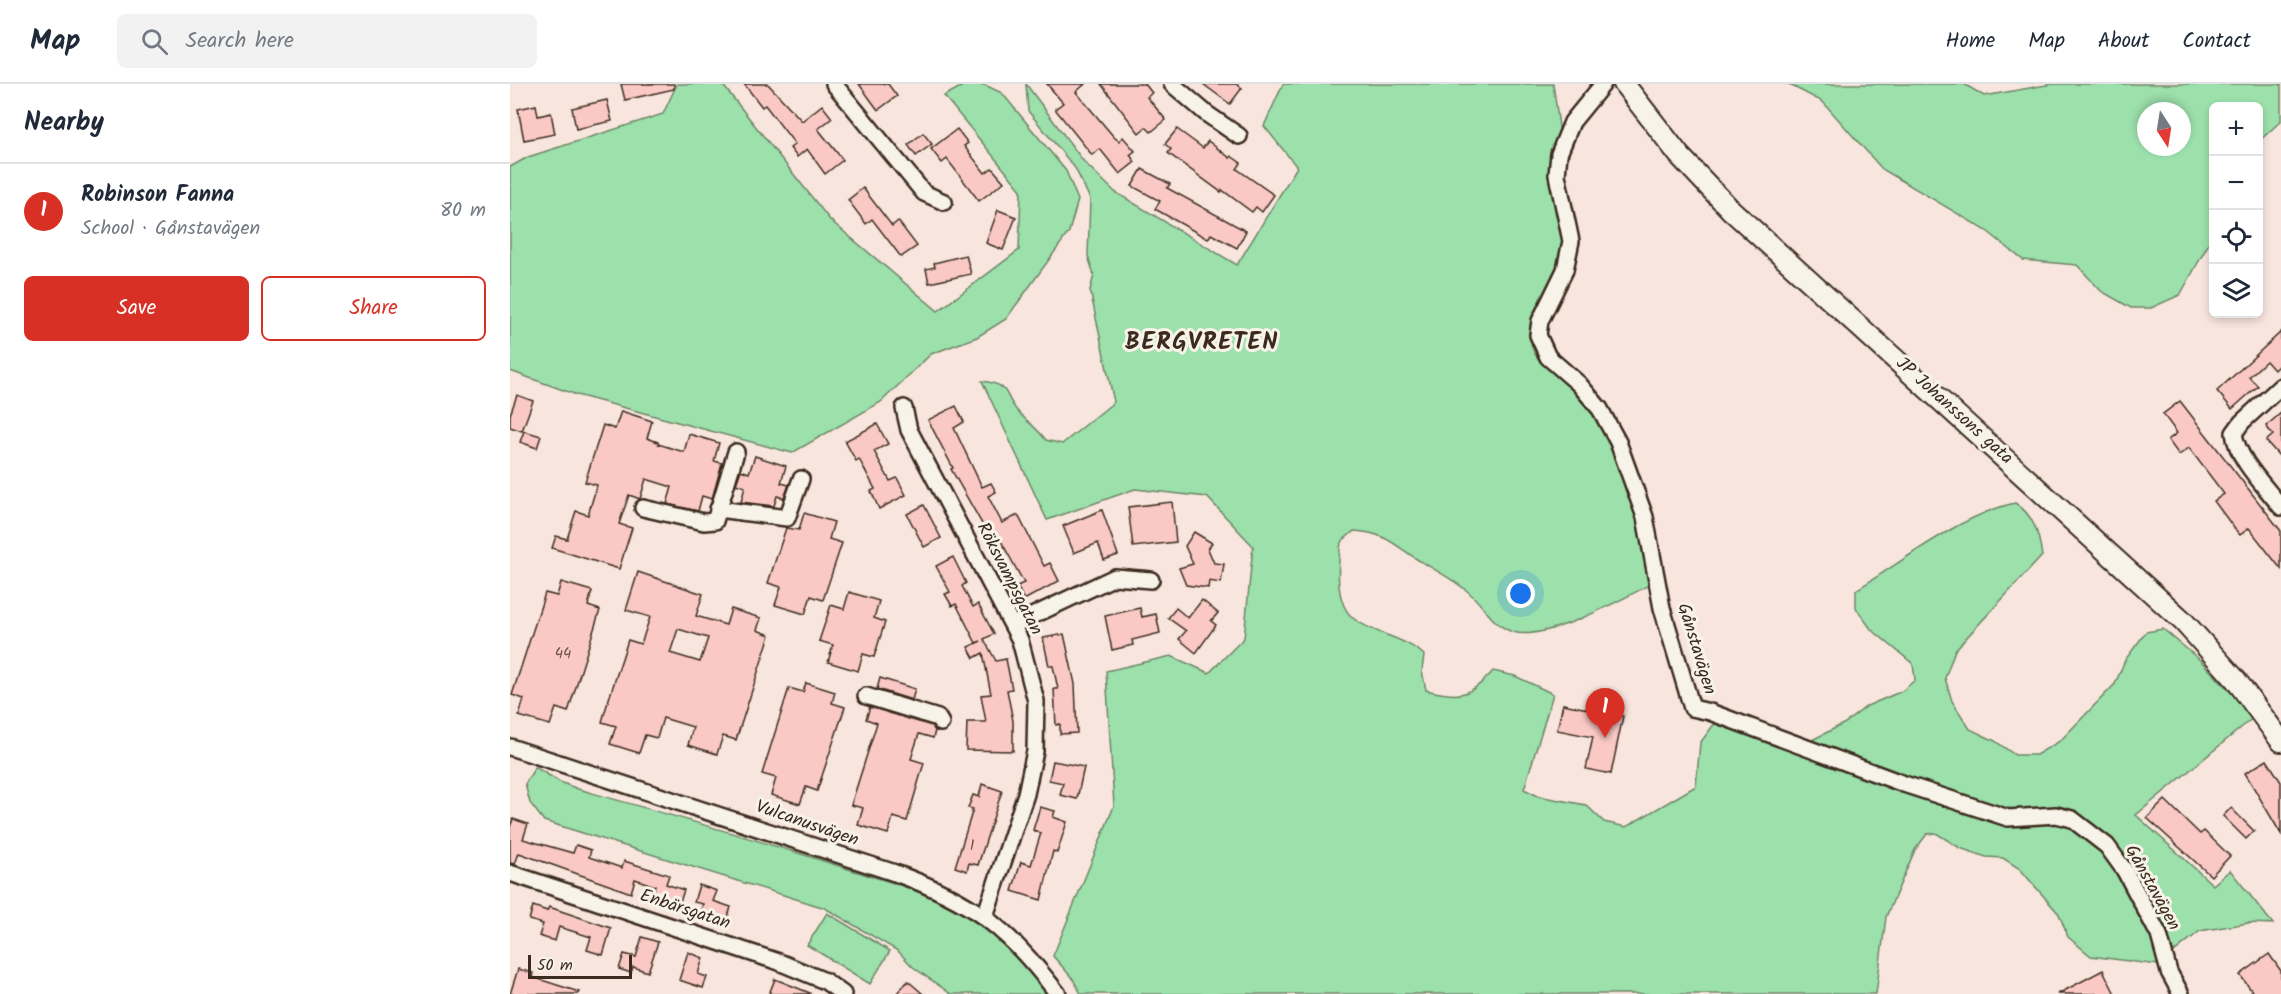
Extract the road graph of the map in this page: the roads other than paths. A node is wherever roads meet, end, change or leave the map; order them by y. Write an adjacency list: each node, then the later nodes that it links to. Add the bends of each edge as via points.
1 (834, 84): 6 (street, via 924,193)
2 (1172, 84): 5 (street)
3 (1603, 84): 24 (street, Gånstavägen, via 1572,122 1559,154 1557,175 1571,241 1565,270 1540,321 1538,335 1548,357 1600,409 1618,442 1645,517 1662,608 1692,708 2008,818 2056,815 2072,819 2107,846 2125,871 2159,935 2169,972)
4 (1624, 84): 18 (street, JP Johanssons gata, via 1679,155 1730,209 2183,621 2236,680)
5 (1239, 136)
6 (945, 202)
7 (2281, 387): 11 (street, via 2234,433 2235,443)
8 (904, 408): 15 (street, Röksvampsgatan, via 909,430)
9 (736, 452): 13 (street)
10 (801, 479): 13 (street, via 787,518)
11 (2281, 507)
12 (643, 508): 13 (street, via 709,522 716,521)
13 (718, 508)
14 (1151, 580): 15 (street, via 1115,577)
15 (1013, 625): 21 (street, Röksvampsgatan, via 1036,701 1035,751 1026,794)
16 (866, 696): 17 (street, via 938,718)
17 (941, 723)
18 (2281, 741)
19 (510, 747): 21 (street, Vulcanusvägen, via 910,879)
20 (510, 873): 22 (street, Enbärsgatan, via 779,962 825,981)
21 (985, 915): 23 (street, Vulcanusvägen, via 1032,960)
22 (843, 994)
23 (1058, 994)
24 (2181, 994)

